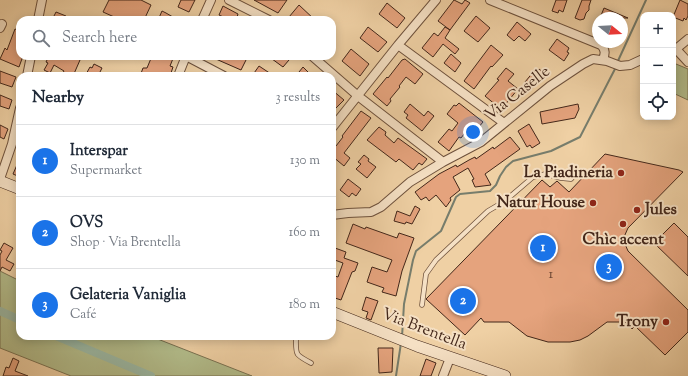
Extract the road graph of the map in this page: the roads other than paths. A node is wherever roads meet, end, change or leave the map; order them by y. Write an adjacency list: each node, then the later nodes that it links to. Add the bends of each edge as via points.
1 (42, 0): 6 (street)
2 (211, 0): 7 (street)
3 (229, 0): 8 (street)
4 (436, 0): 10 (street)
5 (490, 0): 18 (street, via 601,45)
6 (39, 16)
7 (204, 16)
8 (261, 16)
9 (688, 39): 11 (street)
10 (398, 45): 25 (street); 27 (street)
11 (676, 48)
12 (676, 52): 19 (street)
13 (30, 60): 20 (street)
14 (184, 60): 21 (street)
15 (194, 60): 22 (street)
16 (317, 60): 23 (street)
17 (640, 60): 18 (street, via 620,66)
18 (606, 61): 27 (street, Via Caselle, via 593,59 569,72)
19 (688, 62)
20 (28, 72)
21 (180, 72)
22 (216, 72)
23 (330, 72)
24 (336, 77): 25 (street)
25 (358, 96): 26 (street); 29 (street)
26 (336, 123)
27 (504, 123): 29 (street, Via Caselle, via 481,142)
28 (16, 126): 31 (street)
29 (443, 162): 33 (street, Via Caselle, via 410,182 376,210)
30 (575, 174): 34 (lane, via 571,179 546,174 533,177 505,201 488,211 436,260 426,274)
31 (0, 180): 32 (main road)
32 (16, 187)
33 (336, 215)
34 (422, 304)
35 (336, 314): 37 (main road, Via Brentella)
36 (296, 340): 38 (lane, via 296,353)
37 (450, 358): 39 (street); 40 (main road, Via Brentella)
38 (311, 363)
39 (443, 376)
40 (505, 376)

